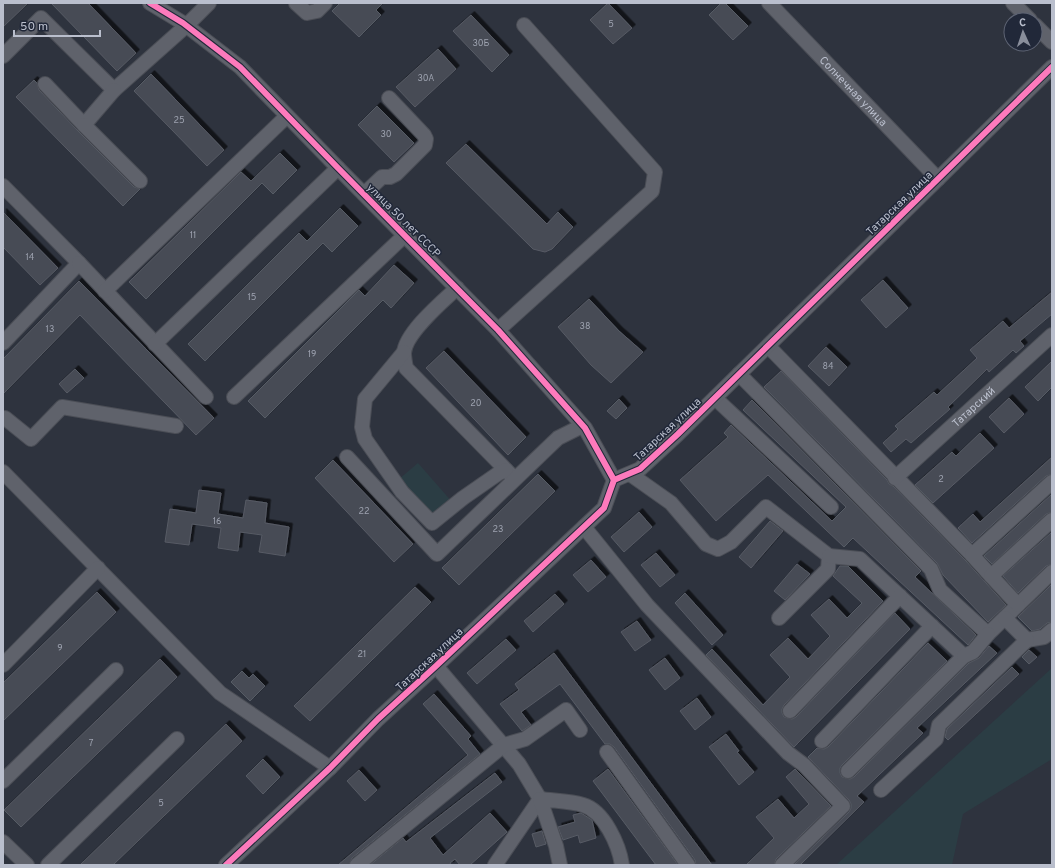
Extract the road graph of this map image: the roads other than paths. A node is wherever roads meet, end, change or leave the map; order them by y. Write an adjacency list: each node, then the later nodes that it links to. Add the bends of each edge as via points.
1 (150, 3): 8 (street, улица 50 лет СССР)
2 (209, 3): 8 (street)
3 (296, 3): 4 (street, via 307,13 317,11)
4 (325, 3)
5 (769, 3): 20 (street, Солнечная улица)
6 (1013, 3): 7 (street)
7 (1022, 12)
8 (187, 25): 15 (street); 17 (street, улица 50 лет СССР, via 240,67)
9 (524, 25): 28 (street, via 655,172 652,191)
10 (1043, 33): 11 (street)
11 (1052, 42)
12 (3, 56): 15 (street, via 41,18)
13 (1052, 67): 20 (street, Татарская улица)
14 (45, 84): 18 (street)
15 (114, 90): 18 (street)
16 (389, 98): 23 (street, via 424,135 425,145 396,174 382,177)
17 (287, 116): 19 (street, улица 50 лет СССР); 27 (street)
18 (84, 125): 21 (street)
19 (338, 168): 23 (street, улица 50 лет СССР); 31 (street)
20 (938, 179): 32 (street, Татарская улица)
21 (140, 181)
22 (3, 186): 25 (street)
23 (364, 194): 24 (street, улица 50 лет СССР)
24 (404, 235): 26 (street, улица 50 лет СССР); 36 (street)
25 (79, 263): 27 (street); 30 (street)
26 (457, 288): 28 (street, улица 50 лет СССР); 33 (street, via 424,319 409,339)
27 (105, 291): 31 (street)
28 (498, 330): 40 (street, улица 50 лет СССР)
29 (1052, 335): 45 (street, Татарский)
30 (3, 344)
31 (155, 344): 35 (street)
32 (768, 346): 34 (street, Татарская улица); 45 (street)
33 (404, 352): 44 (street, via 406,368); 44 (street, via 365,398 362,427 366,439 402,492 432,524 498,473)
34 (739, 374): 37 (street, Татарская улица); 62 (street, via 931,569 940,590)
35 (206, 397)
36 (234, 397)
37 (715, 398): 43 (street, Татарская улица, via 640,470); 48 (street)
38 (3, 419): 39 (street, via 31,439 62,407)
39 (176, 426)
40 (582, 426): 44 (street, via 558,438); 46 (street, улица 50 лет СССР)
41 (347, 456): 44 (street, via 437,554)
42 (3, 472): 53 (street)
43 (630, 474): 46 (street, Татарская улица); 52 (street, via 671,503 706,544 718,549 731,542 766,507)
44 (511, 475)
45 (895, 478): 51 (street)
46 (614, 480): 50 (street, Татарская улица, via 604,508)
47 (1052, 482): 51 (street)
48 (831, 507)
49 (1052, 520): 55 (street)
50 (584, 527): 66 (street, Татарская улица); 88 (street, via 647,605 788,753 804,765 843,806)
51 (972, 555): 55 (street)
52 (829, 556): 56 (street, via 860,559); 58 (street, via 828,569)
53 (98, 568): 65 (street); 74 (street, via 220,693)
54 (1052, 572): 57 (street)
55 (992, 576): 57 (street)
56 (900, 596): 60 (street); 68 (street)
57 (1018, 605): 59 (street)
58 (778, 618)
59 (1005, 618): 62 (street); 63 (street)
60 (932, 626): 64 (street); 71 (street)
61 (1052, 630): 63 (street, via 1044,638)
62 (988, 634): 64 (street, via 974,652)
63 (1027, 640): 77 (street, via 939,725 936,739)
64 (964, 656): 75 (street)
65 (3, 665)
66 (436, 666): 72 (street); 74 (street, Татарская улица, via 378,719)
67 (116, 670): 76 (street)
68 (790, 711)
69 (580, 730): 72 (street, via 566,710 525,739)
70 (177, 739): 81 (street)
71 (822, 741)
72 (504, 745): 78 (street, via 519,764); 83 (street)
73 (607, 752): 87 (street)
74 (330, 768): 82 (street, Татарская улица)
75 (848, 771)
76 (3, 780)
77 (881, 790)
78 (540, 800): 84 (street); 85 (street); 86 (street, via 584,805 594,810 609,829 618,847)
79 (3, 842): 80 (street)
80 (27, 865)
81 (48, 865)
82 (226, 865)
83 (358, 865)
84 (495, 865)
85 (560, 865)
86 (622, 865)
87 (688, 865)
88 (782, 865)

